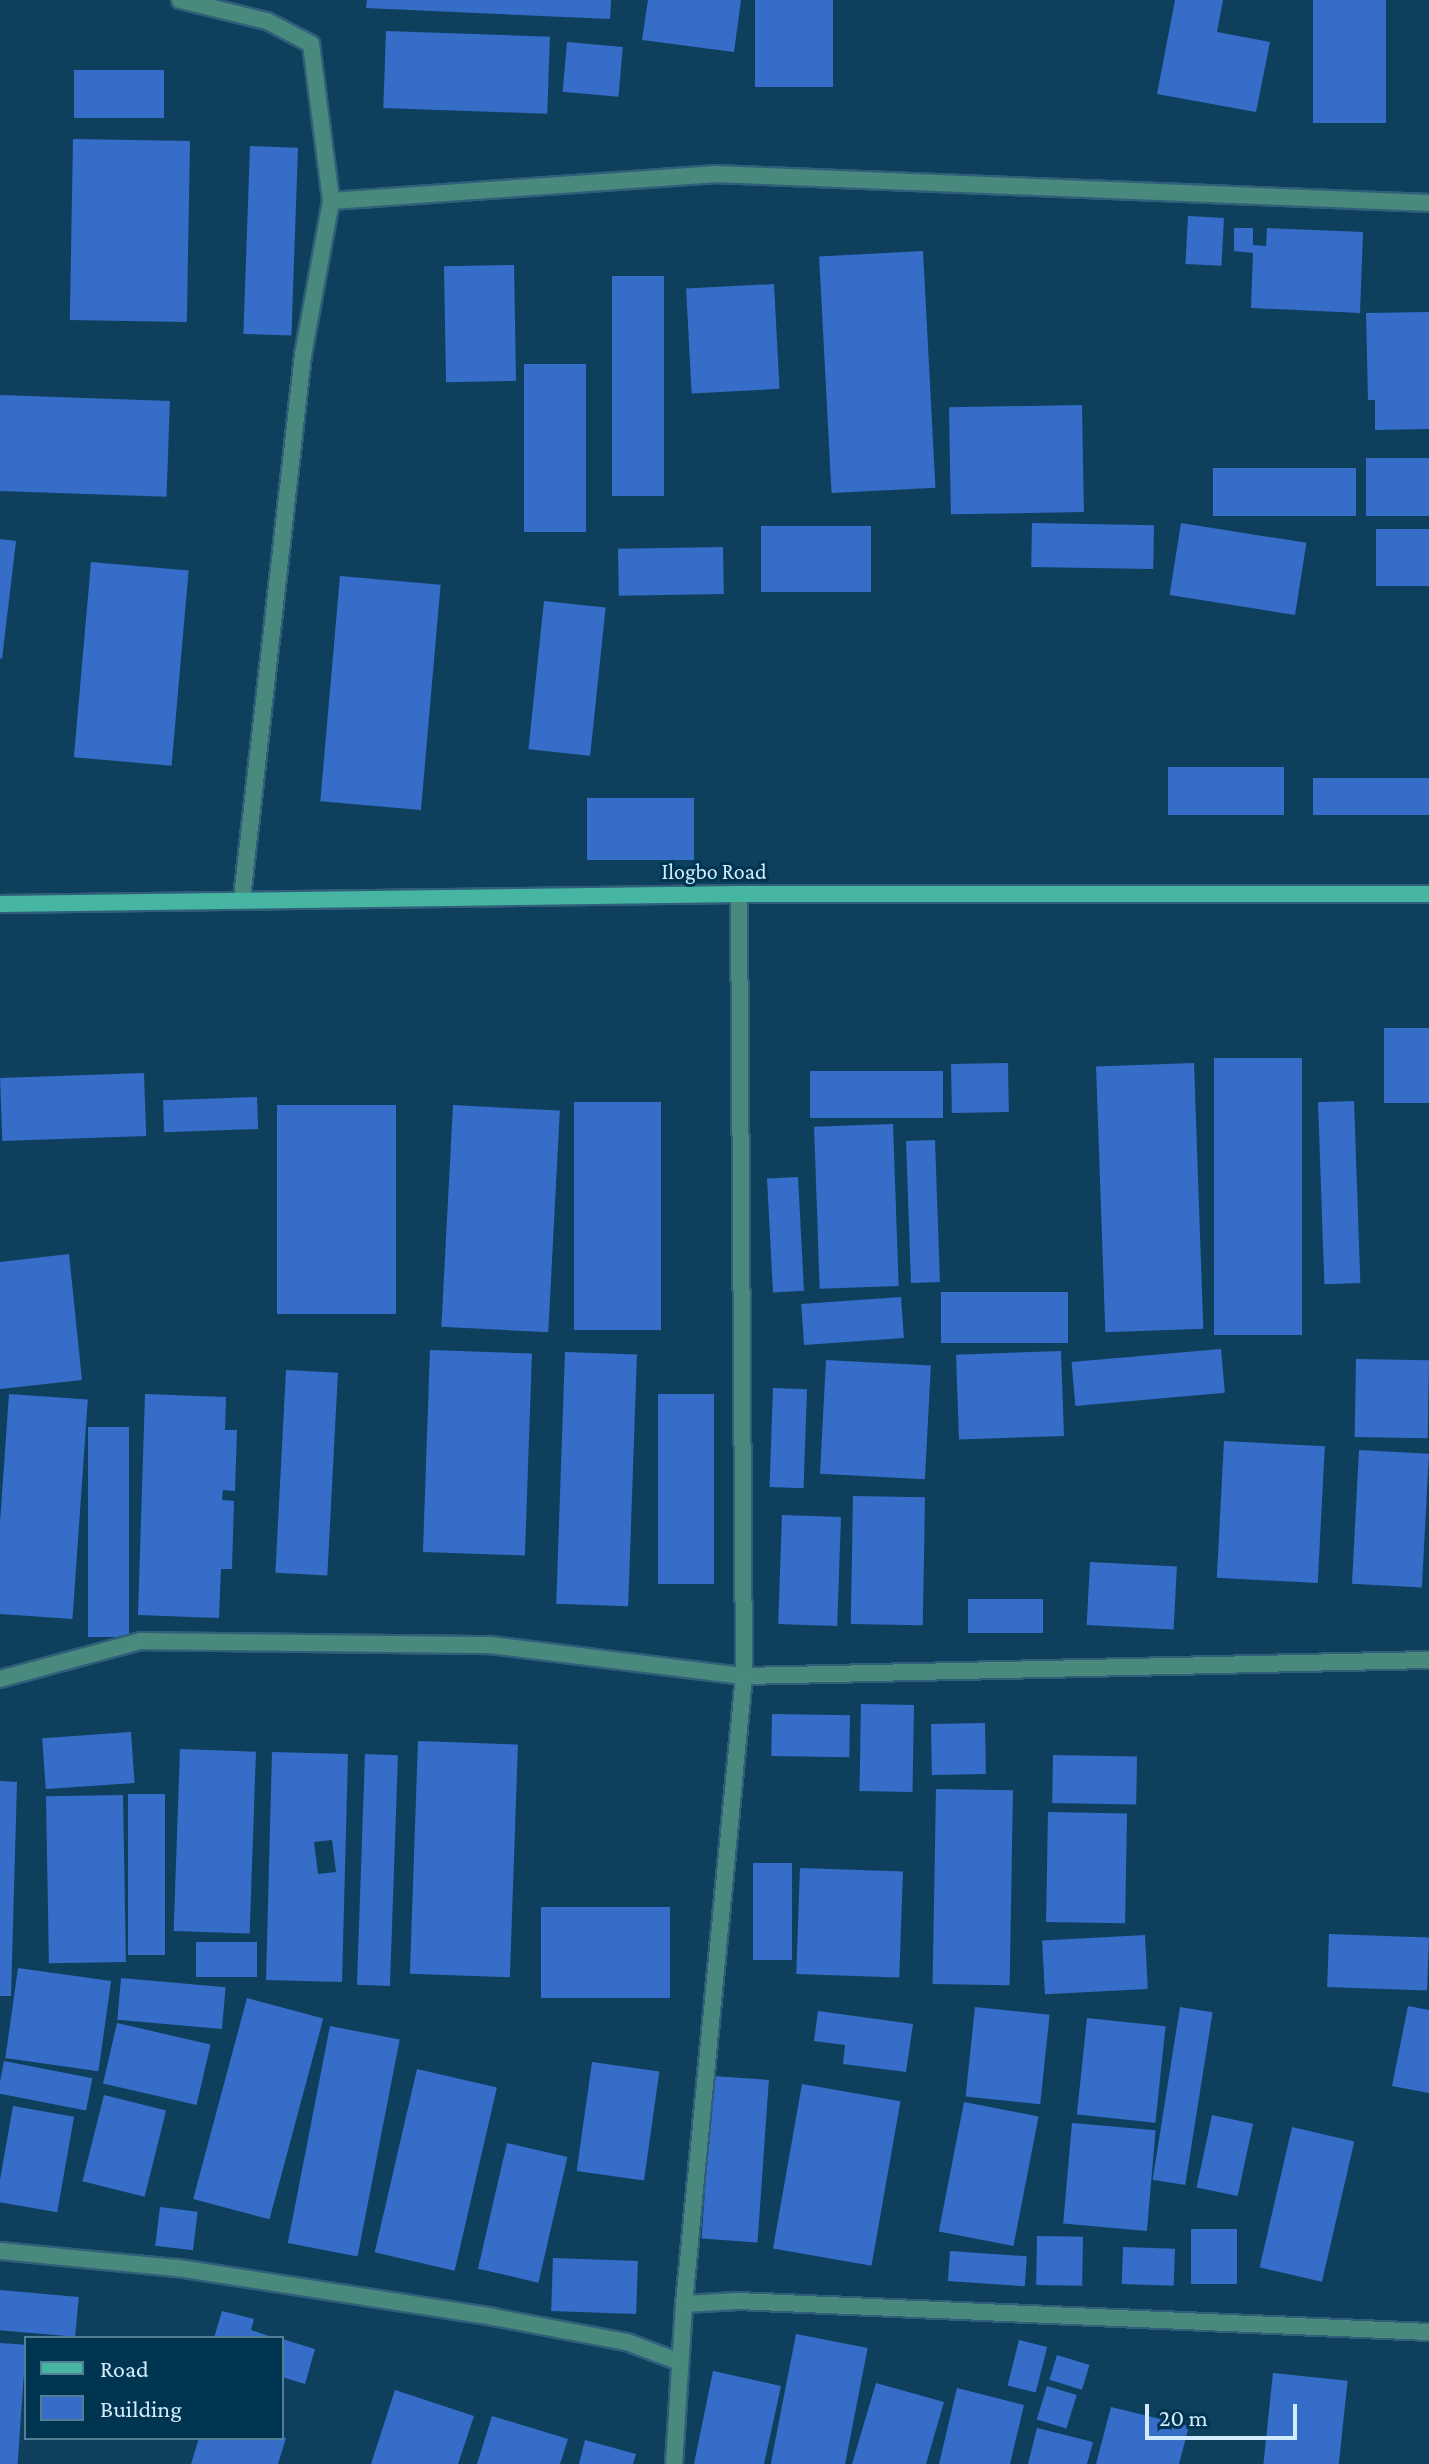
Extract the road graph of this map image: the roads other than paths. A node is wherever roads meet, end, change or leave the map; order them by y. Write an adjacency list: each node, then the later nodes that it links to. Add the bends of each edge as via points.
1 (180, 0): 2 (street, via 267,21 311,44)
2 (331, 201): 3 (street, via 714,174); 6 (street, via 303,355)
3 (1429, 203)
4 (739, 894): 5 (main road, Ilogbo Road); 6 (main road, Ilogbo Road); 9 (street)
5 (1429, 894)
6 (242, 898): 7 (main road, Ilogbo Road)
7 (0, 904)
8 (1429, 1660): 9 (street)
9 (744, 1676): 10 (street, via 490,1645 141,1641); 12 (street)
10 (0, 1679)
11 (0, 2251): 14 (street, via 178,2268 493,2317 627,2342)
12 (684, 2304): 13 (street, via 738,2301); 14 (street)
13 (1429, 2332)
14 (680, 2362): 15 (street)
15 (674, 2464)

